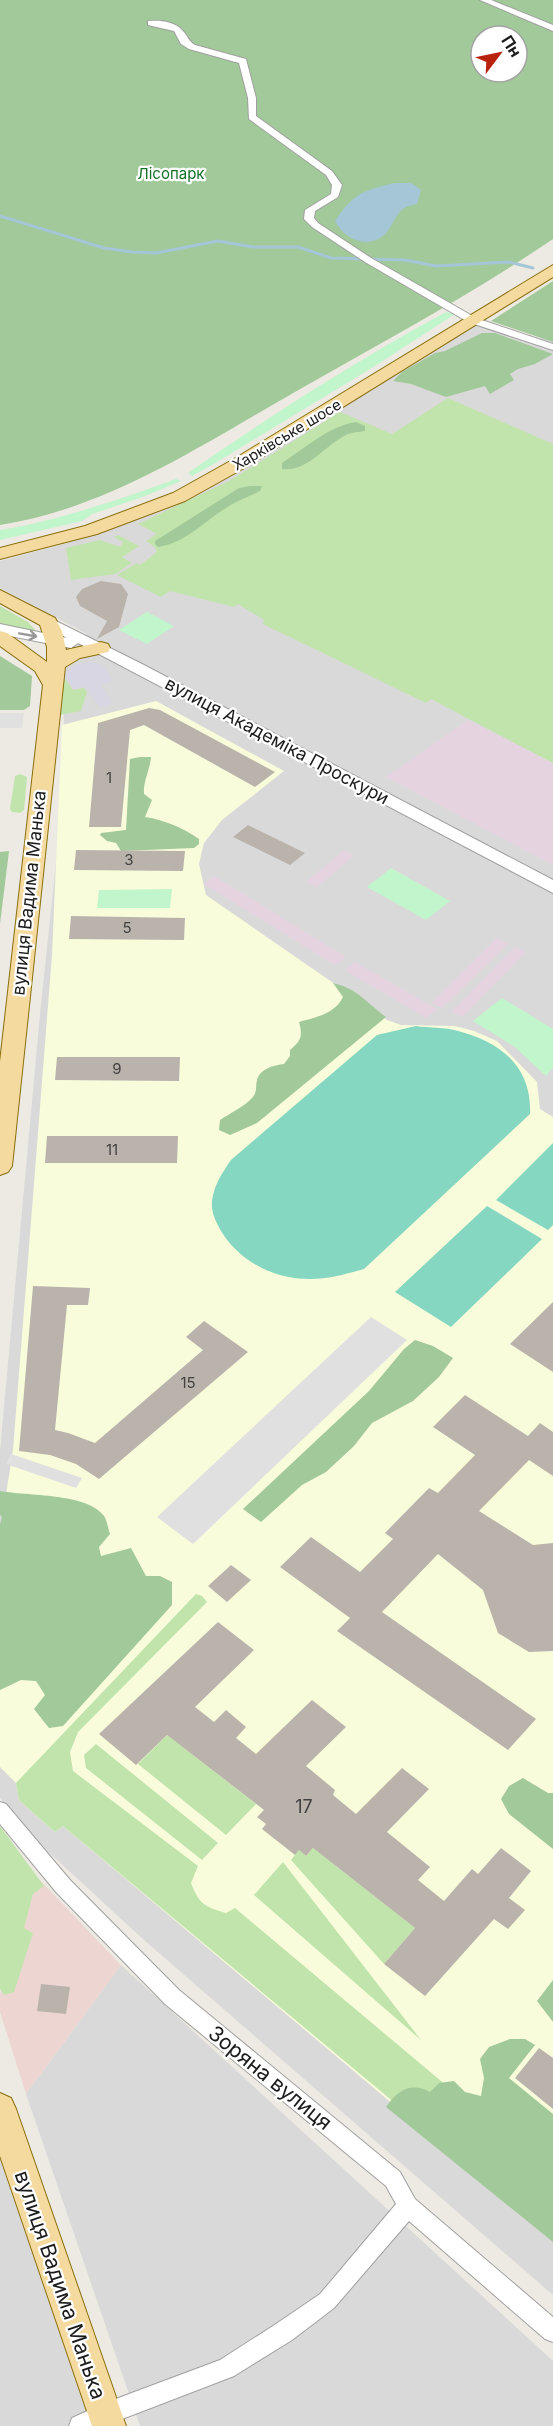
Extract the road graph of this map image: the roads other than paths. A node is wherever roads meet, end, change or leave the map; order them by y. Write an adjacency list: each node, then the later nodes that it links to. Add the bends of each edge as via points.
1 (484, 0): 3 (street)
2 (151, 23): 5 (street, via 177,30 192,47 243,62 252,98 252,117 329,173 337,185 335,195 310,210 309,219 354,252)
3 (553, 28)
4 (553, 270): 5 (main road, Харківське шосе)
5 (472, 320): 6 (street); 7 (main road, Харківське шосе, via 240,464 179,497 91,530)
6 (553, 347)
7 (0, 554)
8 (0, 596): 9 (main road, вулиця Академіка Проскури)
9 (48, 622): 12 (main road, вулиця Вадима Манька); 14 (street, вулиця Академіка Проскури)
10 (0, 629): 12 (street, one-way to 12)
11 (0, 637): 16 (main road, via 39,664)
12 (56, 640): 14 (street); 15 (main road, вулиця Вадима Манька)
13 (0, 645): 16 (main road, via 34,667)
14 (101, 648): 15 (main road, via 74,652); 17 (street, вулиця Академіка Проскури)
15 (56, 664): 16 (main road, вулиця Вадима Манька)
16 (52, 686): 18 (main road, вулиця Вадима Манька)
17 (553, 887)
18 (0, 1166)
19 (0, 1810): 21 (street, Зоряна вулиця, via 63,1886 172,1997 393,2179)
20 (0, 2109): 23 (main road, вулиця Вадима Манька)
21 (408, 2206): 22 (street, Зоряна вулиця); 23 (street, via 327,2301 284,2332 226,2368)
22 (553, 2331)
23 (98, 2422)

